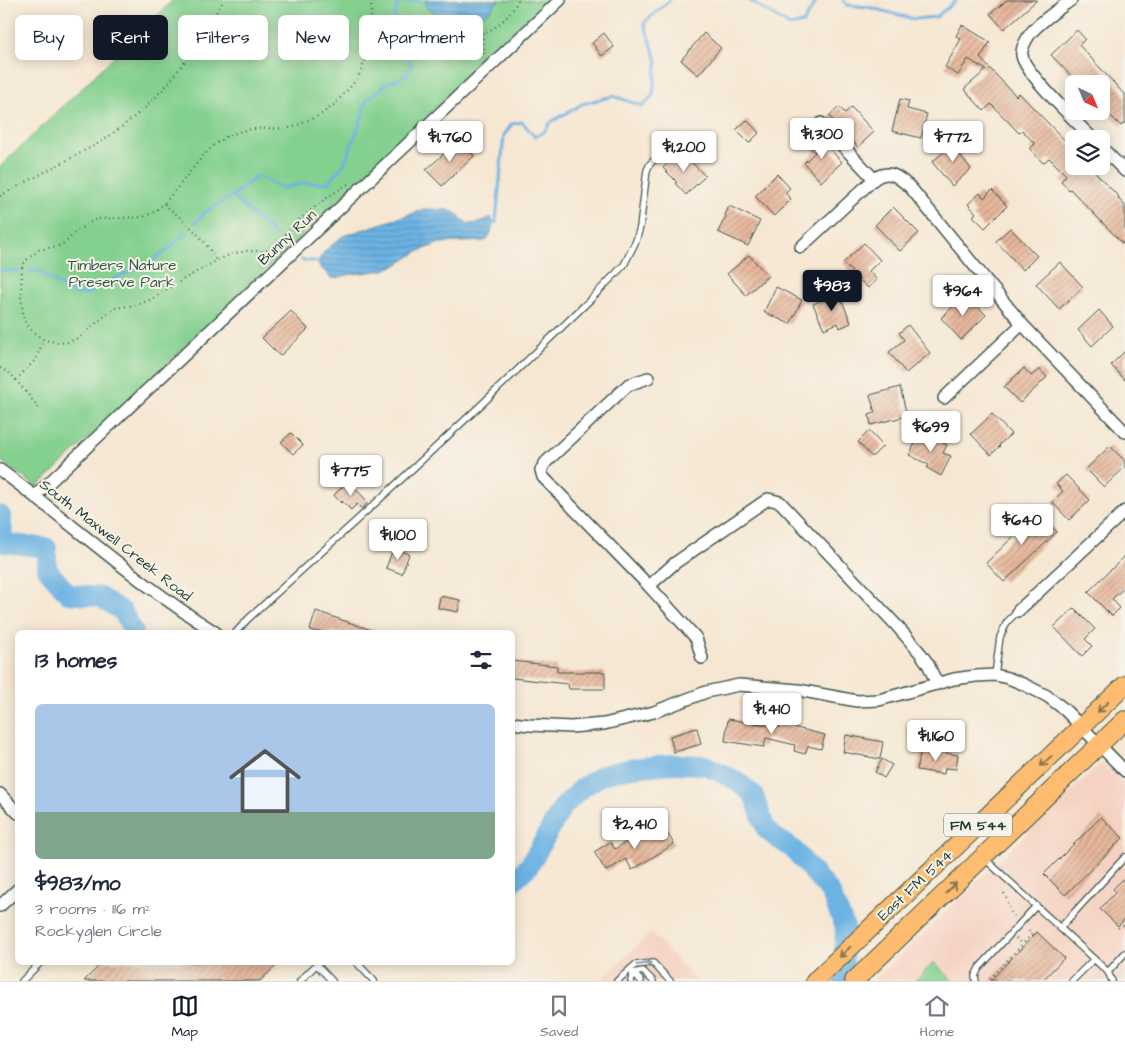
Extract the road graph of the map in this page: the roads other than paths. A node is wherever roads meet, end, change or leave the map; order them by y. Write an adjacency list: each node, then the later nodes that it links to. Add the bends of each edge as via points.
1 (560, 0): 15 (street, Bunny Run)
2 (1071, 0): 4 (street, via 1028,36 1021,55 1033,77)
3 (821, 123): 8 (street)
4 (1084, 130)
5 (660, 154): 20 (lane, via 647,170 640,227 624,265 489,397)
6 (1110, 156): 7 (street)
7 (1125, 171)
8 (874, 179): 9 (street); 10 (street, via 880,174 891,174 910,187)
9 (801, 247)
10 (1022, 324): 12 (street); 13 (street)
11 (648, 378): 17 (street, via 628,385 541,470 543,478)
12 (944, 398)
13 (1125, 432)
14 (0, 470): 15 (street, South Maxwell Creek Road)
15 (35, 496): 19 (street, South Maxwell Creek Road, via 118,563)
16 (1125, 511): 18 (street)
17 (649, 586): 21 (street, via 696,638); 23 (street, via 675,562 768,499 780,502 921,654)
18 (1018, 611): 22 (lane, via 1007,622 1000,637)
19 (212, 630)
20 (238, 630)
21 (702, 658)
22 (995, 675): 23 (street); 27 (street, via 1047,696)
23 (937, 684): 26 (street, via 879,700 857,701 798,690 739,685 604,724 571,727)
24 (1125, 686): 27 (main road, East FM 544 / FM 544, one-way to 27)
25 (1125, 720): 28 (main road, East FM 544 / FM 544)
26 (515, 723)
27 (1081, 728): 28 (street); 55 (main road, East FM 544 / FM 544, one-way to 55)
28 (1098, 745): 29 (street); 32 (main road, East FM 544 / FM 544)
29 (1125, 771)
30 (0, 794): 31 (street)
31 (15, 810)
32 (983, 857): 36 (lane); 56 (main road, East FM 544 / FM 544, one-way to 32)
33 (1125, 857): 37 (lane)
34 (15, 892): 35 (street)
35 (0, 906)
36 (1036, 906): 37 (lane); 57 (lane, via 980,968)
37 (1060, 928): 39 (lane)
38 (1125, 953): 45 (lane)
39 (1094, 959): 45 (lane); 58 (lane)
40 (38, 965): 46 (lane)
41 (317, 965): 47 (lane)
42 (319, 965): 48 (lane)
43 (359, 965): 49 (lane)
44 (632, 971): 50 (lane); 51 (lane); 52 (lane); 53 (lane, via 643,971); 54 (lane, one-way to 54, via 635,965 653,963)
45 (1108, 972): 59 (lane)
46 (22, 981)
47 (300, 981)
48 (332, 981)
49 (374, 981)
50 (617, 981)
51 (631, 981)
52 (641, 981)
53 (653, 981)
54 (670, 981)
55 (815, 981)
56 (854, 981)
57 (976, 981)
58 (1072, 981)
59 (1112, 981)

